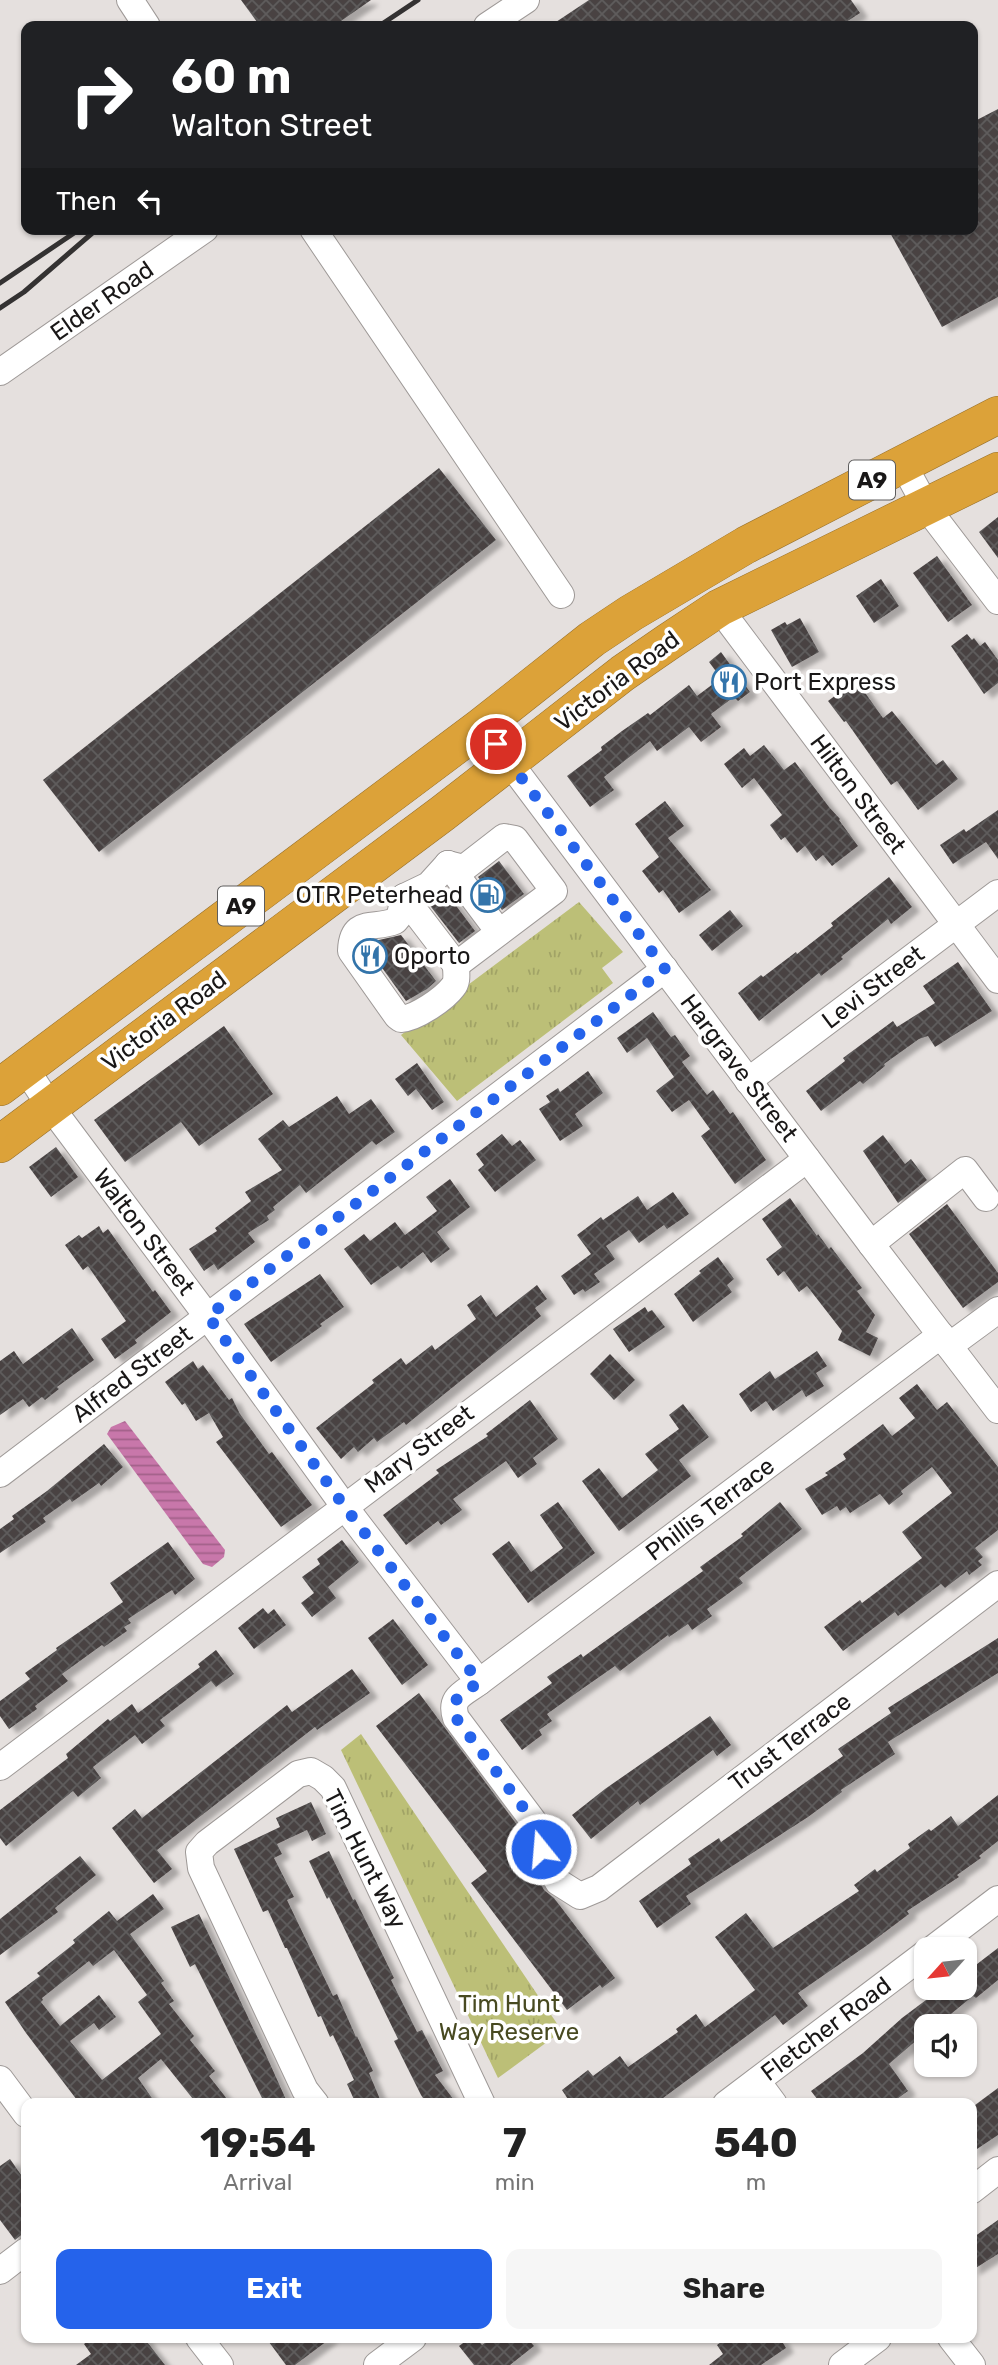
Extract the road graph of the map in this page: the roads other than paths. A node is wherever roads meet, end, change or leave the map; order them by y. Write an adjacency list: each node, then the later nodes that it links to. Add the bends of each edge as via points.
1 (130, 0): 3 (street)
2 (526, 0): 4 (street)
3 (144, 21)
4 (494, 21)
5 (196, 235): 7 (street, Elder Road)
6 (317, 235): 12 (street)
7 (0, 372)
8 (998, 415): 9 (highway, A9)
9 (903, 464): 11 (street); 15 (highway, A9, via 746,545)
10 (998, 471): 11 (highway, Victoria Road / A9)
11 (927, 508): 13 (street); 14 (highway, Victoria Road / A9)
12 (561, 595)
13 (998, 601)
14 (719, 608): 16 (highway, Victoria Road / A9); 22 (street, Hilton Street)
15 (592, 639): 16 (highway); 17 (highway, A9)
16 (623, 673): 18 (highway, Victoria Road / A9)
17 (482, 726): 18 (street, Hargrave Street); 27 (highway, Victoria Road / A9)
18 (510, 762): 25 (street, Hargrave Street); 29 (highway, Victoria Road / A9)
19 (448, 864): 21 (street, via 429,885); 23 (street); 23 (street, via 464,869 504,837 515,839 554,891)
20 (998, 894): 22 (street, Levi Street)
21 (404, 897): 24 (street); 24 (street, via 395,922 362,927 351,941 351,951 397,1016 415,1017 454,987)
22 (956, 925): 26 (street, Hilton Street); 28 (street, Levi Street)
23 (499, 932): 24 (street)
24 (456, 965)
25 (665, 969): 28 (street, Hargrave Street); 35 (street, Alfred Street)
26 (998, 980)
27 (12, 1078): 29 (street, Walton Street)
28 (748, 1081): 31 (street, Hargrave Street)
29 (50, 1106): 30 (highway, Victoria Road / A9); 35 (street, Walton Street)
30 (0, 1144)
31 (807, 1159): 33 (street, Hargrave Street); 39 (street, Mary Street)
32 (986, 1198): 33 (street, via 965,1170)
33 (871, 1244): 36 (street, Hargrave Street)
34 (998, 1310): 36 (street, Phillis Terrace)
35 (208, 1316): 38 (street, Alfred Street); 39 (street, Walton Street)
36 (945, 1340): 37 (street, Hargrave Street); 41 (street, Phillis Terrace)
37 (998, 1410)
38 (0, 1474)
39 (344, 1506): 41 (street, Walton Street); 42 (street, Mary Street)
40 (998, 1584): 41 (street, Trust Terrace, via 599,1888 580,1896 558,1882 541,1849 543,1834 456,1718 456,1699)
41 (479, 1682)
42 (0, 1767)
43 (998, 1899): 44 (street)
44 (948, 1937)
45 (914, 1962): 47 (street, Fletcher Road)
46 (0, 2079): 52 (street)
47 (757, 2081): 50 (street, Fletcher Road); 51 (street)
48 (311, 2098): 49 (street, Tim Hunt Way, via 201,1868 199,1853 298,1774 311,1771 334,1788)
49 (479, 2098)
50 (734, 2098)
51 (770, 2098)
52 (21, 2107)
53 (998, 2170): 54 (street)
54 (977, 2186)
55 (21, 2255): 56 (street)
56 (0, 2271)
57 (203, 2343): 61 (street)
58 (406, 2343): 62 (street)
59 (871, 2343): 63 (street)
60 (955, 2343): 64 (street)
61 (220, 2365)
62 (377, 2365)
63 (842, 2365)
64 (972, 2365)

